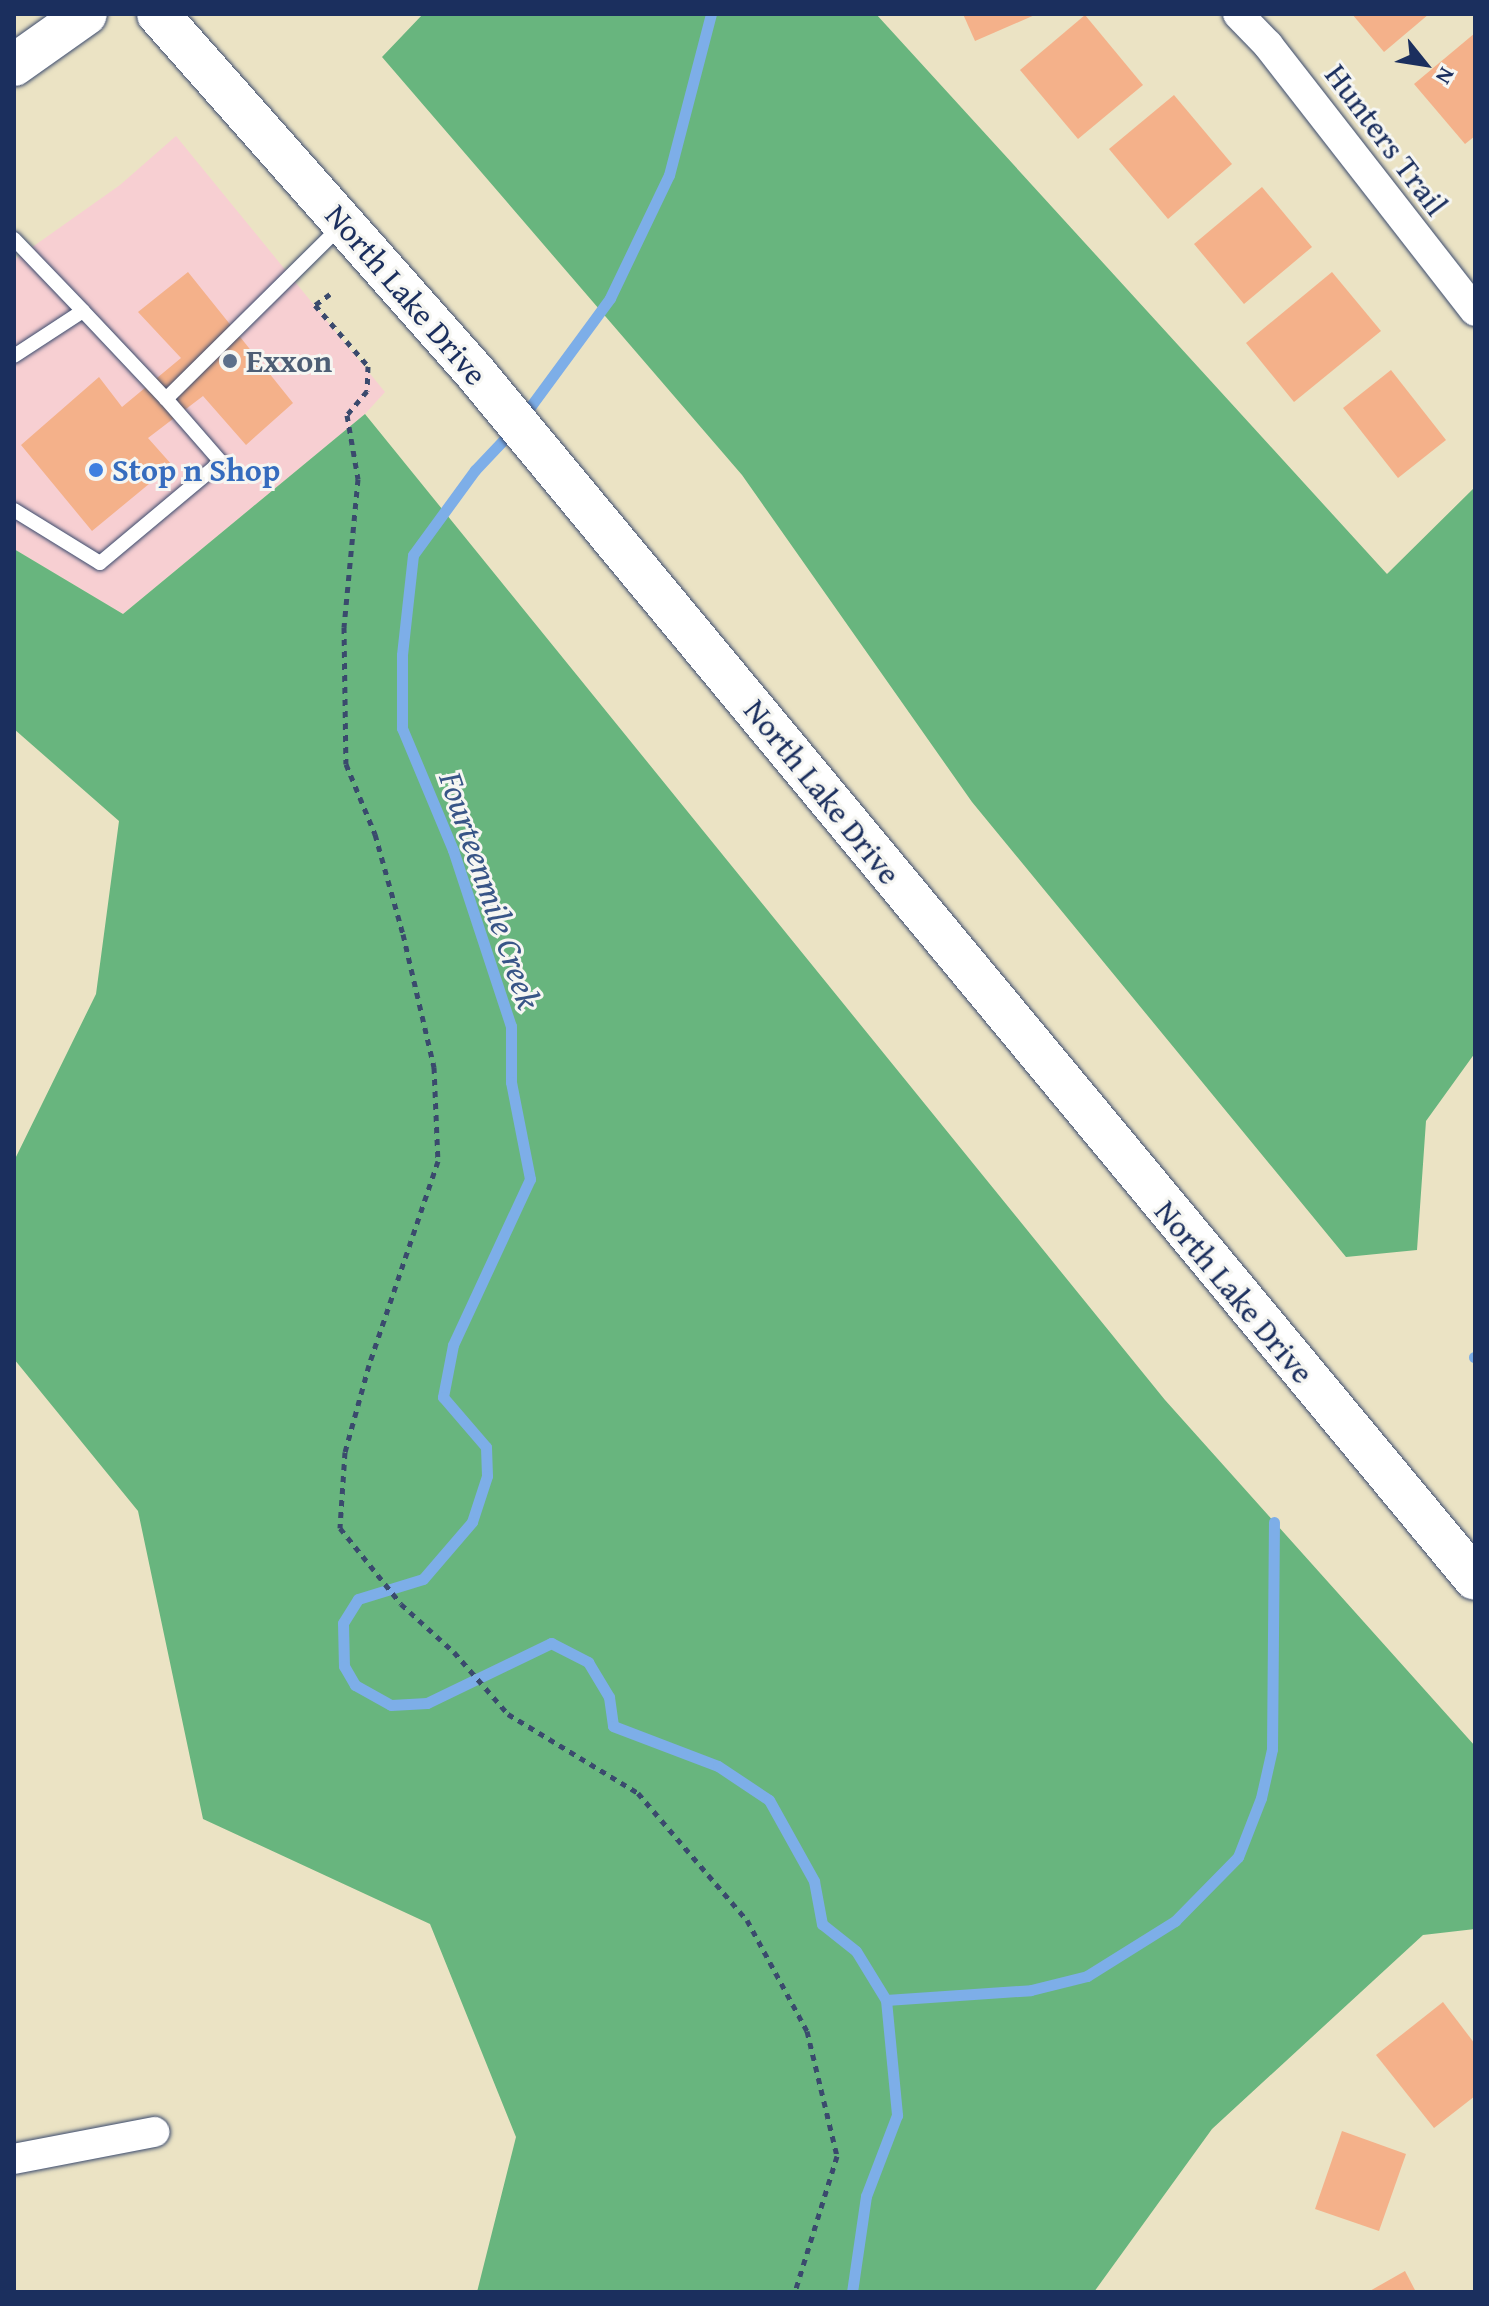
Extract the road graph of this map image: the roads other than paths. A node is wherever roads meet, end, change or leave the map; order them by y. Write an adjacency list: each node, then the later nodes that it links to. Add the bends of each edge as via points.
1 (86, 14): 4 (main road)
2 (158, 14): 5 (main road, North Lake Drive)
3 (1238, 14): 8 (street, Hunters Trail, via 1278,56)
4 (14, 65)
5 (344, 224): 10 (lane); 12 (main road, North Lake Drive, via 580,497)
6 (14, 239): 7 (lane)
7 (83, 311): 9 (lane); 10 (lane)
8 (1475, 311)
9 (14, 356)
10 (166, 399): 11 (lane, via 221,462 100,563)
11 (14, 510)
12 (1475, 1579)
13 (154, 2132): 14 (street)
14 (14, 2159)

